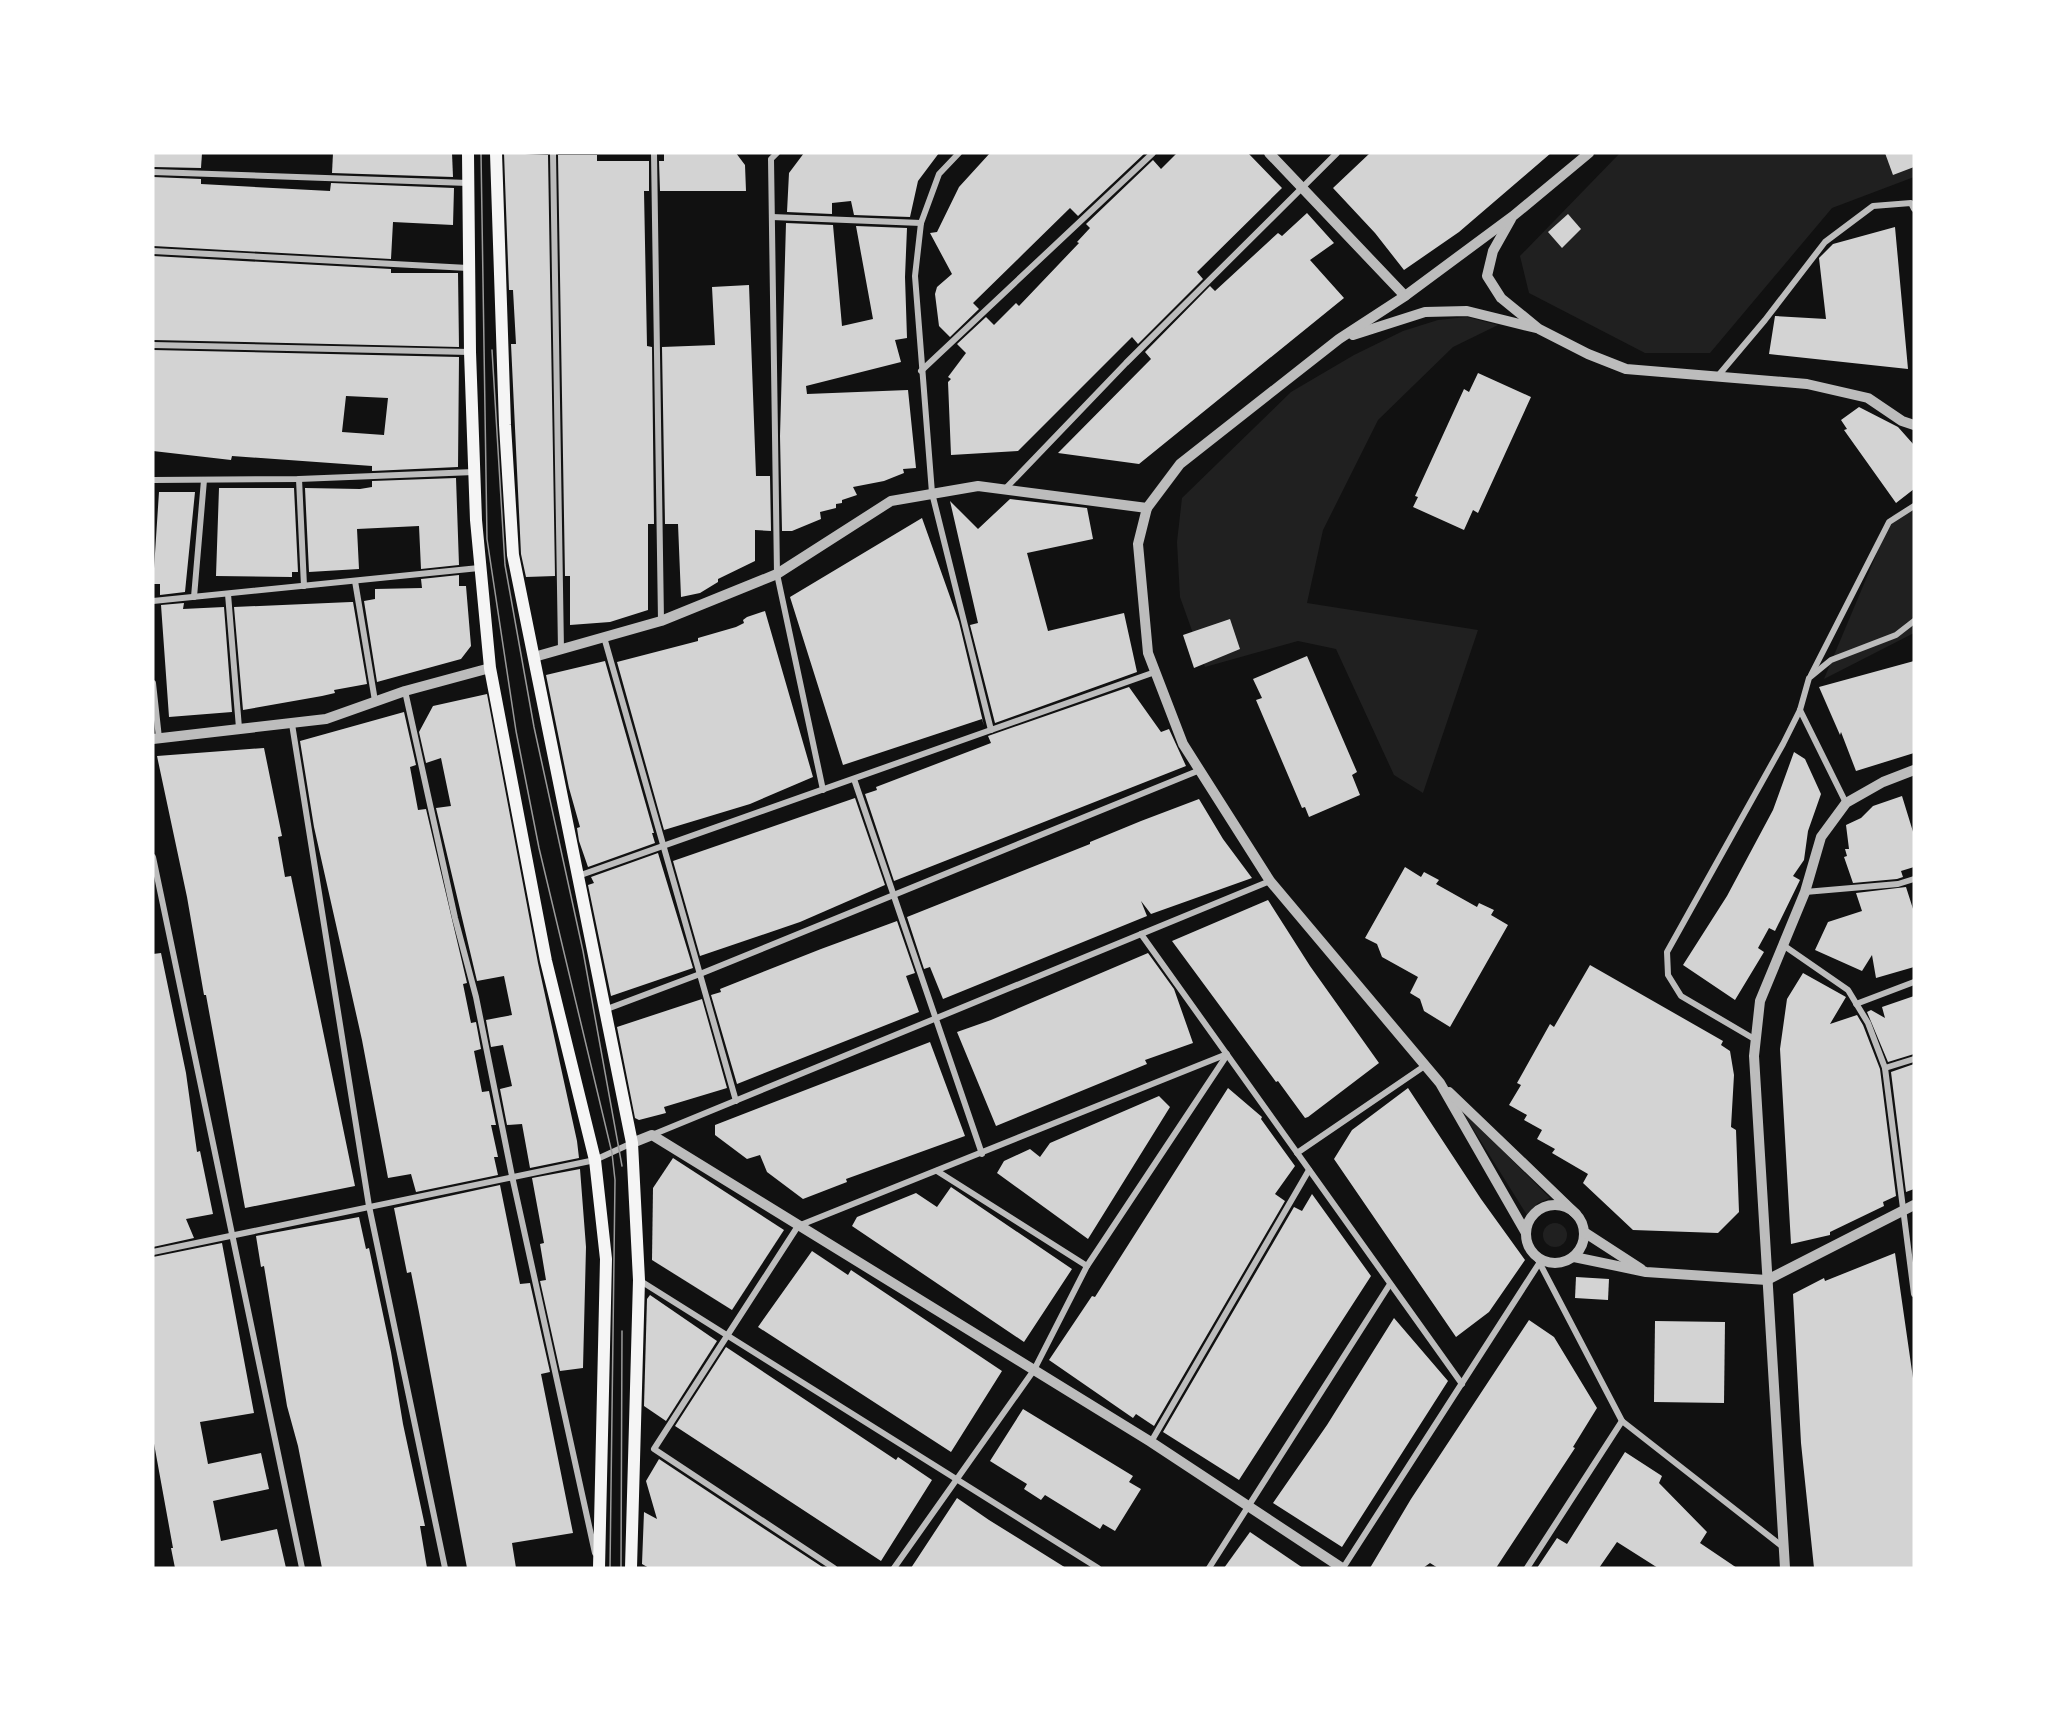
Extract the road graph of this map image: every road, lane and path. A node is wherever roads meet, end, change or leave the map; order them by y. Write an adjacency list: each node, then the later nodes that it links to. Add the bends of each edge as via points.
1 (468, 153): 13 (main road)
2 (496, 153): 48 (main road, via 513,555)
3 (553, 153): 47 (street)
4 (654, 153): 44 (street)
5 (765, 153): 11 (street)
6 (959, 153): 18 (street, via 939,174)
7 (1153, 153): 26 (street)
8 (1269, 153): 14 (street)
9 (1337, 153): 14 (street)
10 (1589, 153): 16 (street)
11 (774, 156): 17 (street)
12 (153, 172): 13 (street)
13 (468, 183): 20 (main road)
14 (1302, 186): 21 (street); 33 (street)
15 (1914, 209): 27 (street, via 1911,203 1873,206 1825,242)
16 (1513, 216): 21 (street); 22 (street, via 1493,251 1487,276 1502,298)
17 (772, 217): 18 (street); 38 (street)
18 (921, 223): 26 (street, via 915,276)
19 (153, 251): 20 (street)
20 (468, 268): 25 (main road)
21 (1405, 296): 23 (street)
22 (1539, 329): 23 (street, via 1467,311 1425,312); 27 (street, via 1626,369)
23 (1339, 339): 36 (street, via 1180,464)
24 (153, 345): 25 (street)
25 (470, 352): 29 (main road)
26 (921, 371): 34 (street)
27 (1716, 377): 28 (street, via 1807,384 1858,396)
28 (1914, 425)
29 (474, 472): 30 (street); 37 (main road)
30 (299, 479): 32 (street); 40 (street)
31 (153, 480): 32 (street)
32 (204, 480): 42 (street)
33 (1005, 489): 34 (street, via 978,486); 36 (street)
34 (932, 494): 38 (street, via 891,501); 58 (street)
35 (1914, 506): 51 (street, via 1889,522)
36 (1147, 508): 50 (street, via 1138,544 1148,653)
37 (479, 568): 39 (street); 49 (main road)
38 (777, 574): 44 (street); 63 (street)
39 (355, 581): 40 (street); 54 (street)
40 (304, 586): 41 (street)
41 (228, 594): 42 (street); 57 (street)
42 (194, 597): 43 (street)
43 (153, 600)
44 (661, 621): 46 (street)
45 (1914, 621): 51 (street, via 1896,635 1831,660)
46 (604, 637): 47 (street); 65 (street)
47 (561, 651): 48 (street)
48 (534, 657): 67 (main road)
49 (490, 668): 53 (street); 90 (main road, via 546,961)
50 (1155, 672): 58 (street); 60 (street, via 1183,744)
51 (1809, 678): 55 (street)
52 (153, 683): 59 (street)
53 (405, 691): 54 (street); 93 (street, via 476,997)
54 (375, 701): 56 (street, via 326,719)
55 (1800, 710): 64 (street); 79 (street, via 1667,952 1668,975 1680,996)
56 (292, 724): 57 (street); 95 (street)
57 (239, 728): 59 (street)
58 (991, 730): 62 (street)
59 (156, 738)
60 (1200, 770): 69 (street); 71 (street)
61 (1914, 770): 64 (street)
62 (854, 779): 63 (street); 71 (street)
63 (823, 789): 65 (street)
64 (1846, 803): 70 (street, via 1821,837)
65 (663, 846): 67 (street); 74 (street)
66 (153, 857): 101 (street)
67 (577, 876): 77 (main road)
68 (1914, 879): 70 (street, via 1898,884)
69 (1270, 881): 72 (street); 82 (street)
70 (1805, 892): 73 (street)
71 (893, 894): 74 (street); 78 (street)
72 (1141, 934): 78 (street); 80 (street)
73 (1783, 945): 76 (street, via 1848,990); 79 (street, via 1760,1000)
74 (700, 974): 77 (street); 85 (street)
75 (1914, 982): 76 (street)
76 (1856, 1004): 83 (street, via 1868,1023)
77 (606, 1009): 87 (main road)
78 (936, 1018): 85 (street); 89 (street)
79 (1756, 1040): 108 (street)
80 (1227, 1054): 88 (street); 89 (street); 105 (street)
81 (1914, 1059): 83 (street)
82 (1426, 1065): 84 (street); 88 (street)
83 (1885, 1068): 96 (street)
84 (1440, 1083): 97 (street); 99 (street)
85 (736, 1101): 86 (street)
86 (652, 1136): 87 (street); 98 (street)
87 (632, 1143): 90 (street); 107 (main road)
88 (1297, 1153): 91 (street)
89 (982, 1154): 92 (street)
90 (595, 1160): 93 (street); 121 (main road, via 606,1259)
91 (1309, 1170): 109 (street); 115 (street)
92 (938, 1171): 98 (street); 105 (street)
93 (512, 1176): 95 (street); 121 (street)
94 (1914, 1205): 96 (street)
95 (369, 1206): 101 (street); 120 (street)
96 (1903, 1210): 108 (street); 110 (street)
97 (1576, 1214): 99 (street, via 1568,1208 1548,1206 1532,1216); 100 (street)
98 (798, 1226): 111 (street); 112 (street)
99 (1526, 1233): 104 (street, via 1526,1242)
100 (1584, 1233): 103 (street); 106 (street)
101 (232, 1235): 102 (street); 119 (street)
102 (153, 1252)
103 (1574, 1257): 104 (street, via 1555,1264); 106 (street)
104 (1537, 1261): 113 (street); 114 (street)
105 (1087, 1266): 112 (street)
106 (1646, 1272): 108 (street)
107 (639, 1280): 111 (street); 122 (main road)
108 (1767, 1280): 118 (street)
109 (1390, 1284): 113 (street); 117 (street)
110 (1914, 1293)
111 (727, 1337): 116 (street); 123 (street, via 654,1449)
112 (1034, 1370): 115 (street); 116 (street)
113 (1462, 1384): 127 (street)
114 (1622, 1421): 118 (street); 128 (street)
115 (1151, 1442): 117 (street)
116 (959, 1478): 124 (street); 125 (street)
117 (1246, 1506): 126 (street); 127 (street)
118 (1784, 1547): 129 (street)
119 (302, 1568)
120 (445, 1568)
121 (599, 1568)
122 (631, 1568)
123 (834, 1568)
124 (894, 1568)
125 (1098, 1568)
126 (1209, 1568)
127 (1342, 1568)
128 (1527, 1568)
129 (1785, 1568)

